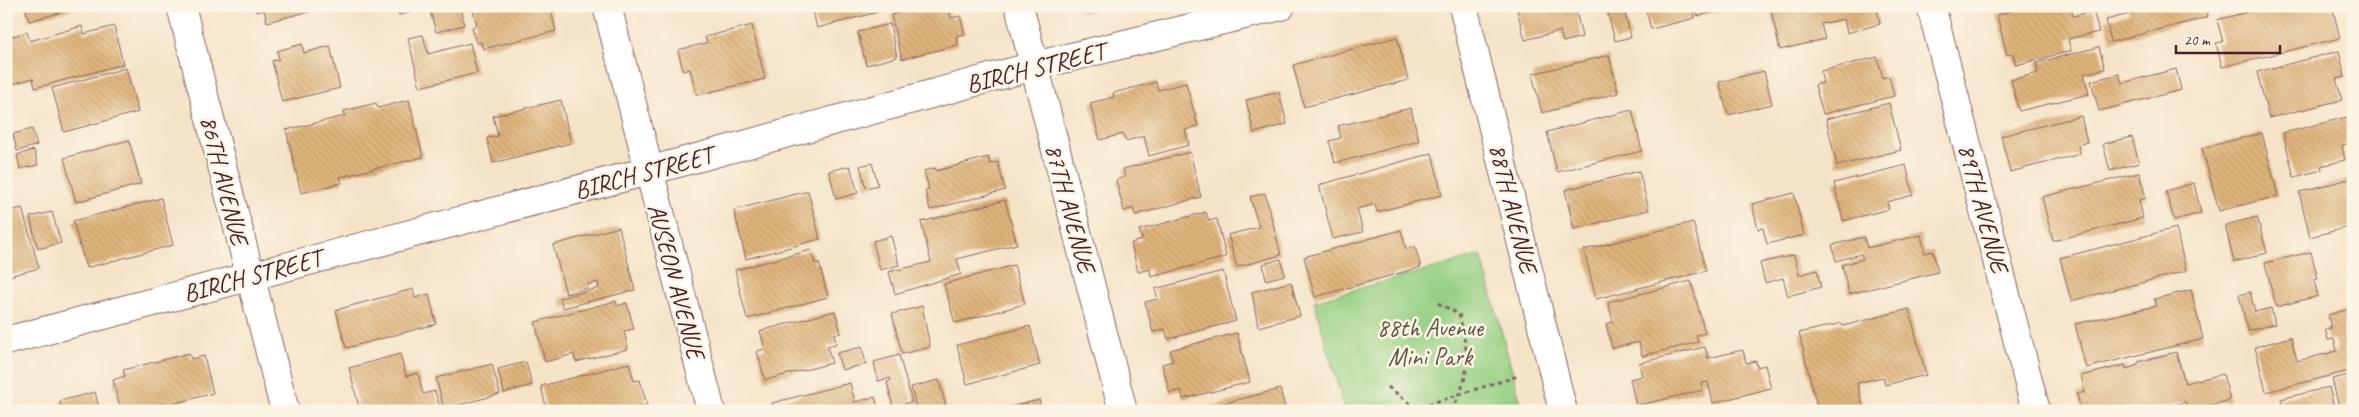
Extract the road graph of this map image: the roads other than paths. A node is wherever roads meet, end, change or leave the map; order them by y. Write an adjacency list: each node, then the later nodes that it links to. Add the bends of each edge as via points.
1 (181, 6): 9 (street, 86TH AVENUE)
2 (607, 6): 8 (street, AUSEON AVENUE)
3 (1019, 6): 7 (street, 87TH AVENUE)
4 (1281, 6): 7 (street, BIRCH STREET)
5 (1463, 6): 14 (street, 88TH AVENUE)
6 (1931, 6): 15 (street, 89TH AVENUE)
7 (1034, 66): 8 (street, BIRCH STREET); 13 (street, 87TH AVENUE)
8 (648, 171): 9 (street, BIRCH STREET); 12 (street, AUSEON AVENUE)
9 (250, 276): 10 (street, BIRCH STREET); 11 (street, 86TH AVENUE)
10 (6, 341)
11 (285, 411)
12 (712, 411)
13 (1123, 411)
14 (1563, 411)
15 (2036, 411)

